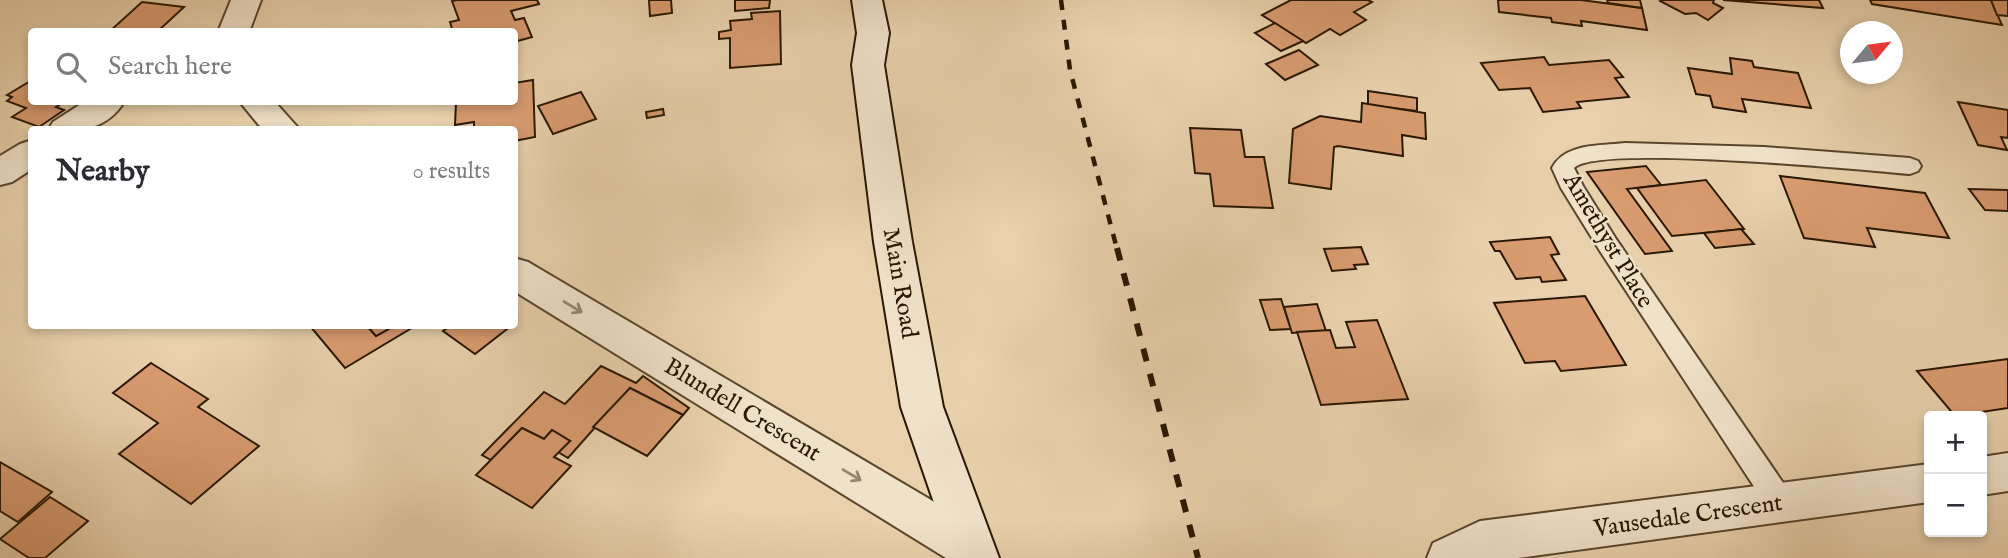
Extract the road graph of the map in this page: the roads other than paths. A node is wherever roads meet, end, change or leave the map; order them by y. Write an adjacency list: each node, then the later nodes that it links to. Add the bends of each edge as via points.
1 (246, 0): 3 (street)
2 (867, 0): 16 (street, Main Road, via 873,33 868,65 922,407)
3 (235, 28)
4 (102, 105): 6 (street)
5 (259, 105): 7 (street)
6 (71, 126)
7 (279, 126)
8 (28, 155): 10 (street)
9 (1910, 166): 15 (lane, Amethyst Place, via 1625,150 1577,156 1563,168 1608,245)
10 (0, 173)
11 (518, 274): 16 (street, Blundell Crescent, one-way to 16)
12 (2008, 472): 13 (street)
13 (1987, 475)
14 (1924, 484): 15 (street, Vausedale Crescent)
15 (1780, 502): 17 (street, Vausedale Crescent, via 1480,542)
16 (974, 553)
17 (1450, 558)

